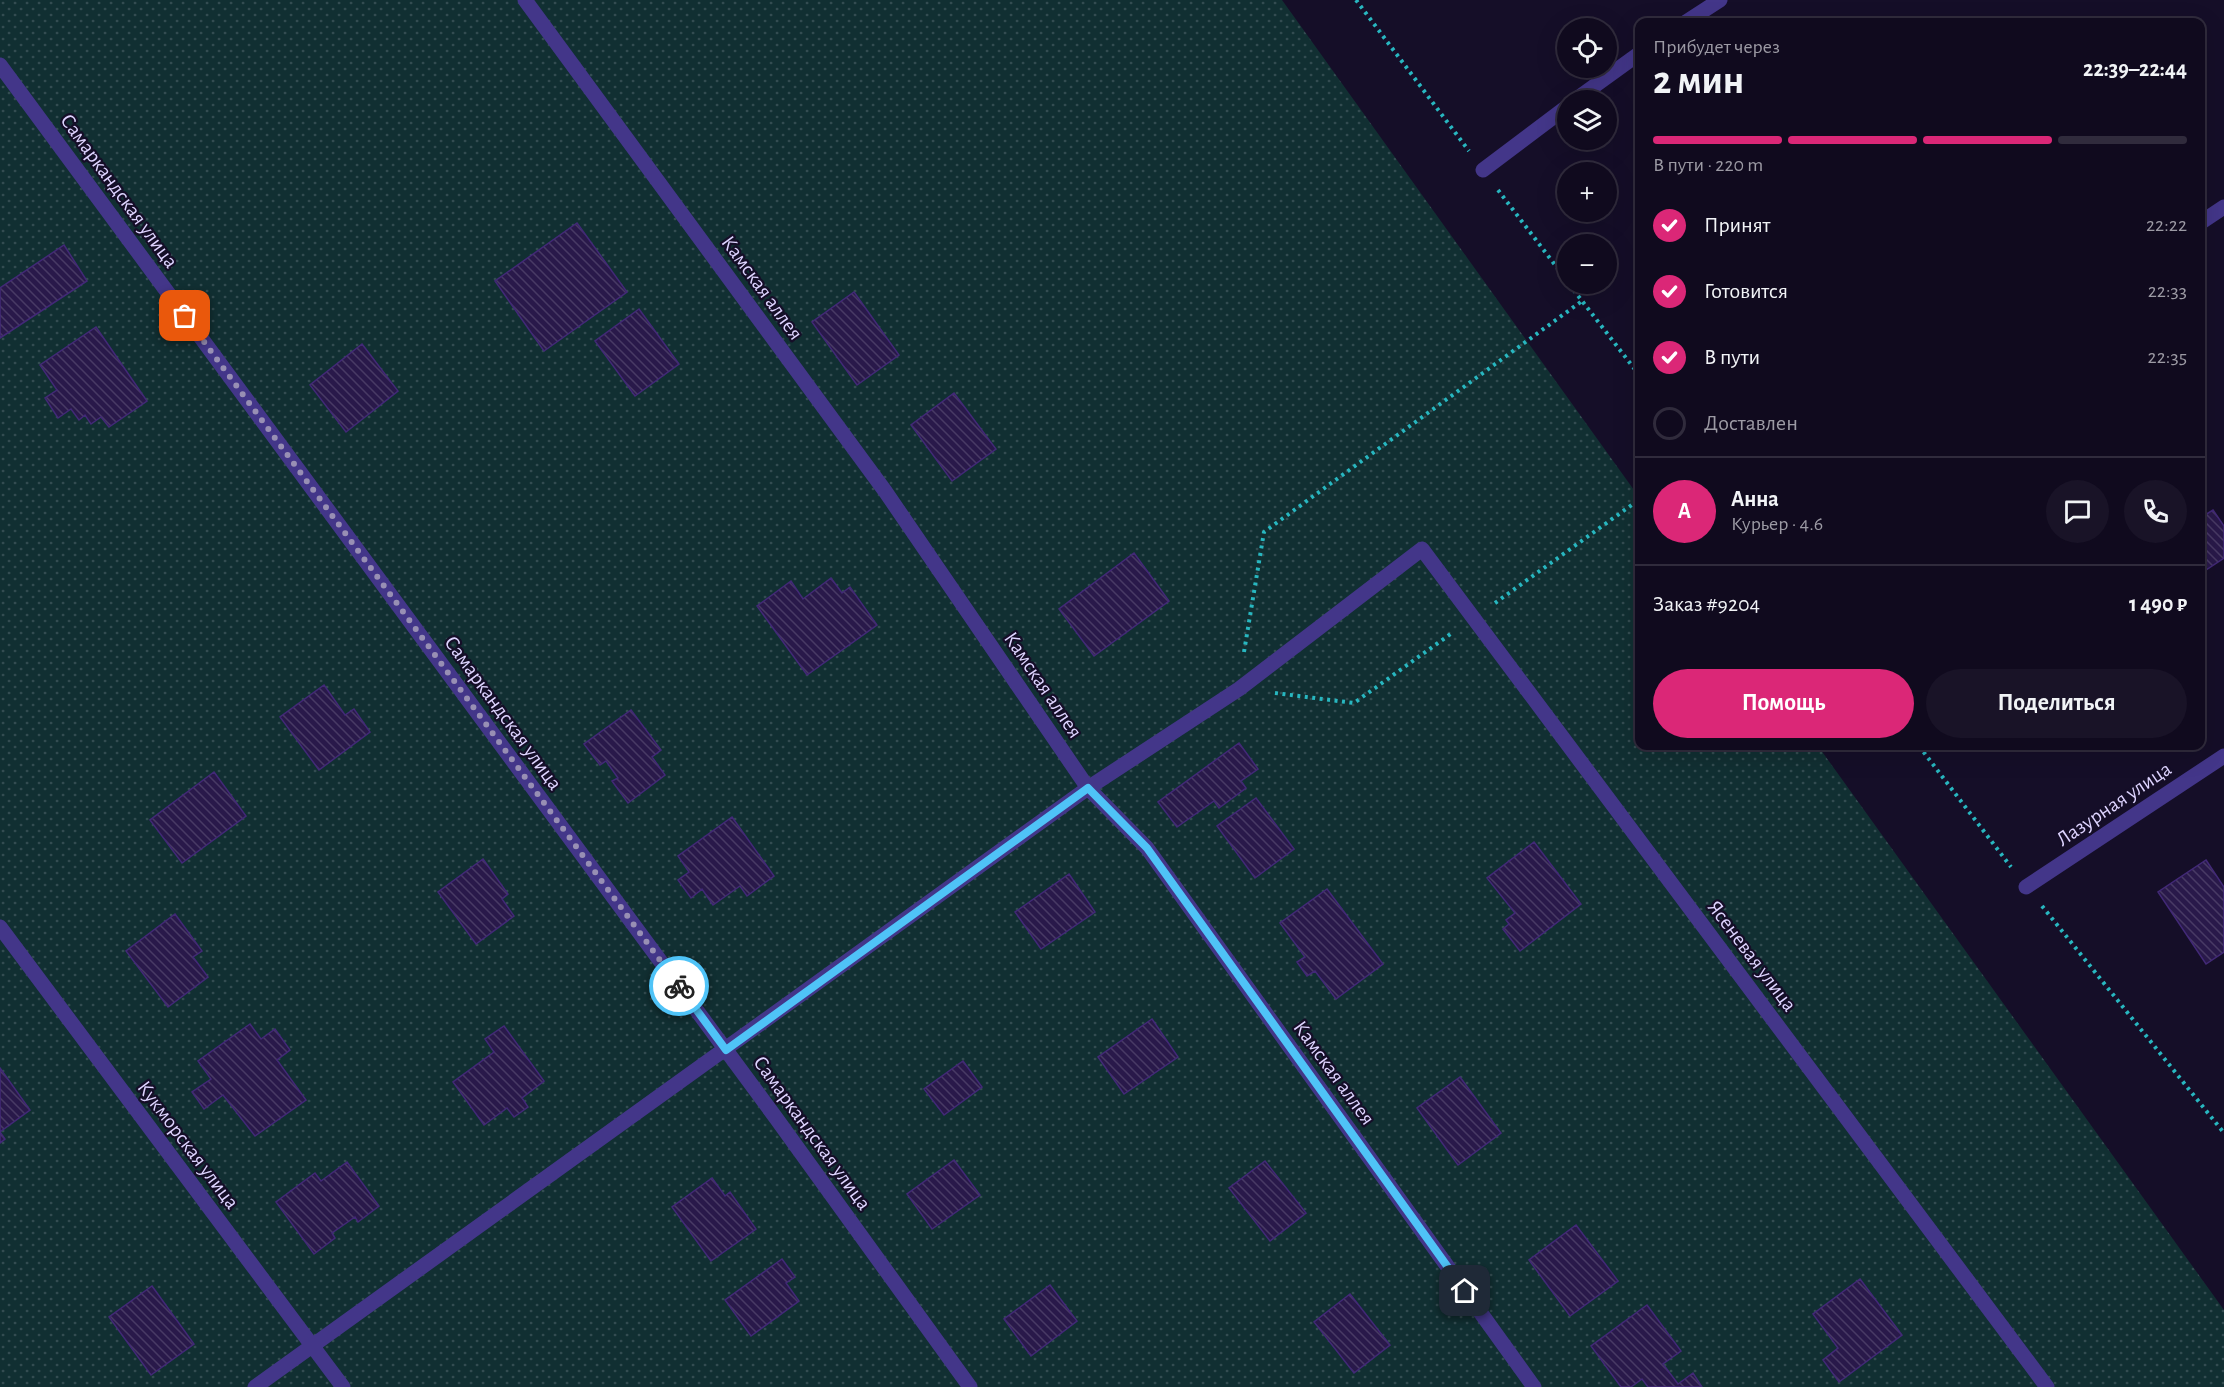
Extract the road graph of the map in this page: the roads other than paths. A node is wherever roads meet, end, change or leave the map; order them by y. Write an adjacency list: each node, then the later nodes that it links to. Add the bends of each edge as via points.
1 (525, 0): 12 (street, Камская аллея, via 885,491)
2 (1720, 0): 3 (street)
3 (1692, 18)
4 (1635, 57): 6 (street)
5 (0, 65): 15 (street, Самаркандская улица)
6 (1589, 90)
7 (1557, 114): 8 (street)
8 (1483, 170)
9 (2224, 207): 10 (street)
10 (2205, 220)
11 (2224, 756): 13 (street, Лазурная улица)
12 (1088, 788): 15 (street); 20 (street, Камская аллея, via 1147,848); 21 (street, Ясеневая улица, via 1239,688 1422,549)
13 (2026, 887)
14 (0, 927): 16 (street, Кукморская улица)
15 (726, 1050): 16 (street); 19 (street, Самаркандская улица)
16 (313, 1346): 17 (street); 18 (street, Кукморская улица)
17 (255, 1387)
18 (343, 1387)
19 (970, 1387)
20 (1534, 1387)
21 (2047, 1387)

